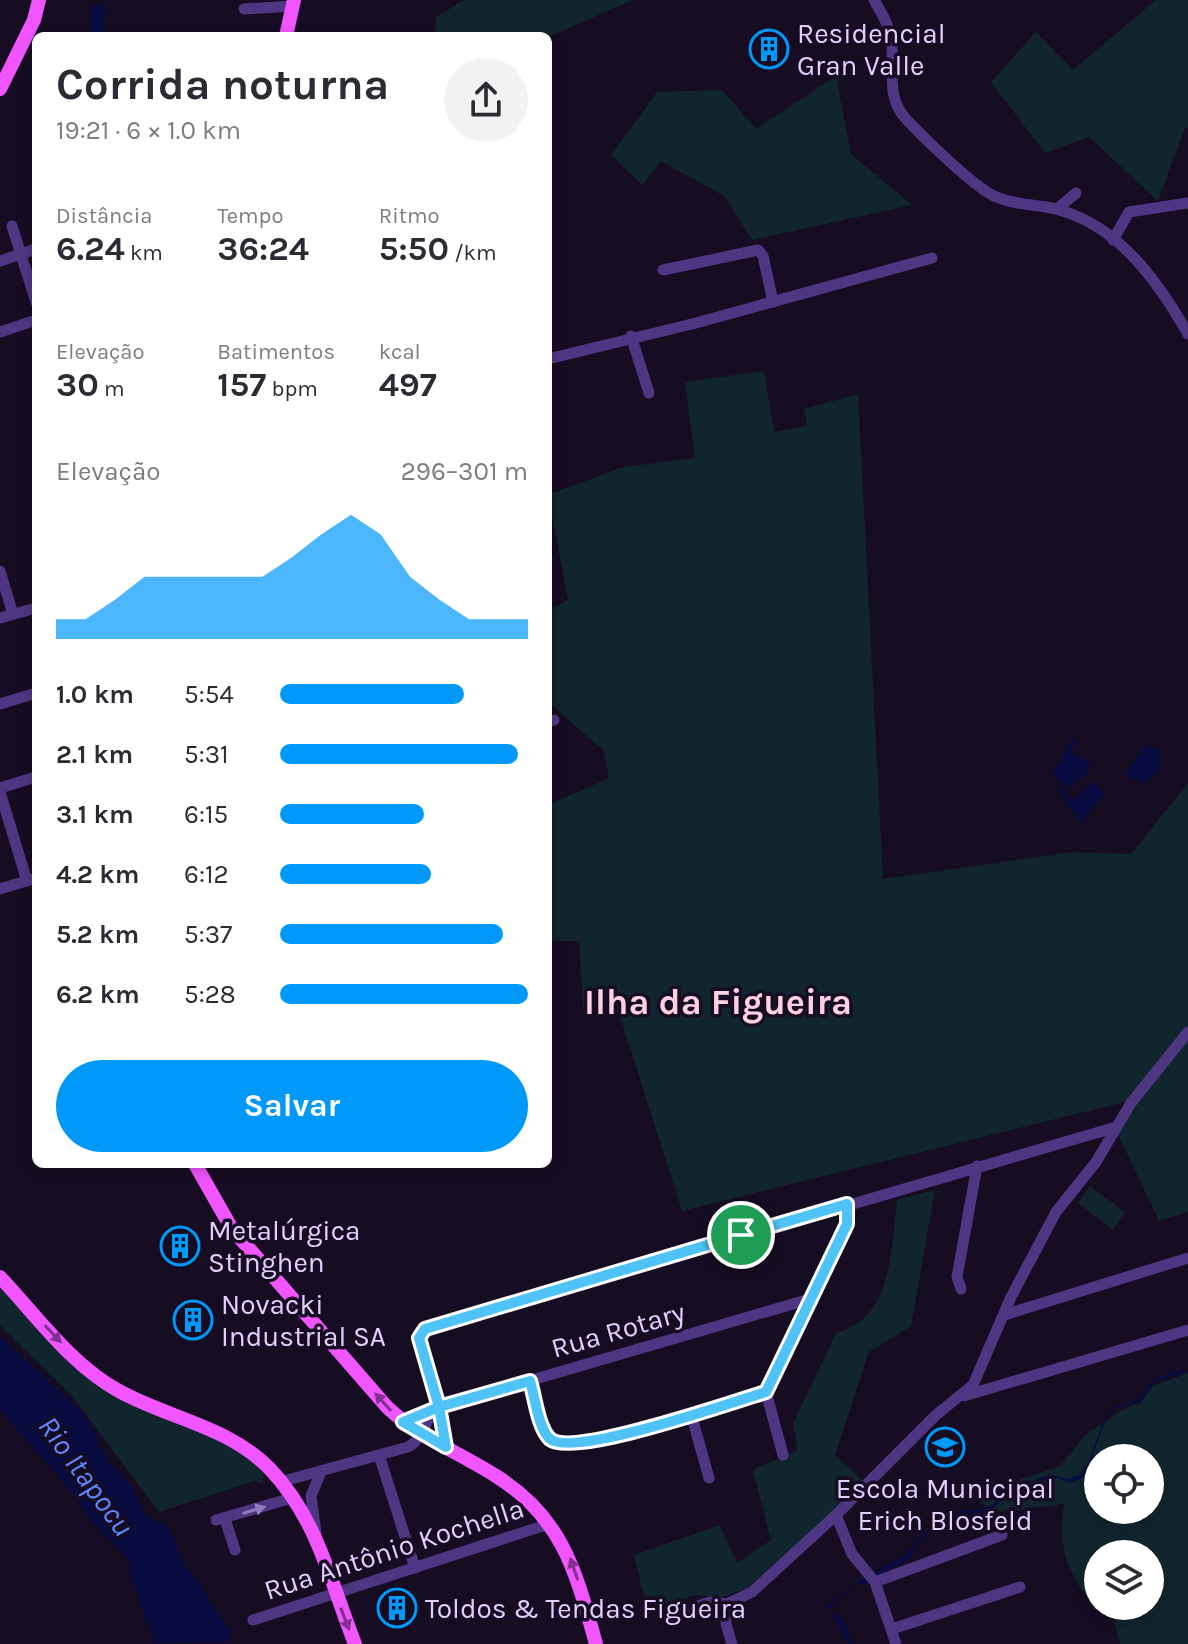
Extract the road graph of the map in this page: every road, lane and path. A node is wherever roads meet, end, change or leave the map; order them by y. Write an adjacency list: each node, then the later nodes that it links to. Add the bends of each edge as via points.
1 (39, 0): 6 (main road)
2 (874, 0): 9 (street, via 891,34 894,100 905,118 991,195 1023,206)
3 (293, 3): 4 (street); 5 (main road)
4 (244, 9)
5 (287, 32)
6 (0, 89)
7 (1076, 193): 9 (street)
8 (1188, 203): 11 (street, via 1129,212)
9 (1057, 209): 11 (street)
10 (12, 226): 13 (street)
11 (1113, 240): 21 (street, via 1139,261)
12 (32, 250): 13 (street)
13 (21, 254): 15 (street); 17 (street)
14 (932, 258): 18 (street)
15 (0, 261)
16 (663, 270): 18 (street, via 758,250)
17 (32, 289)
18 (773, 302): 22 (street)
19 (32, 321): 20 (street)
20 (0, 332)
21 (1188, 334)
22 (631, 336): 23 (street); 24 (street)
23 (552, 358)
24 (649, 393)
25 (0, 571): 27 (street)
26 (32, 609): 27 (street)
27 (13, 614): 28 (street)
28 (0, 618)
29 (32, 694): 30 (street)
30 (0, 704)
31 (32, 778): 32 (street)
32 (0, 790): 33 (street)
33 (32, 880): 34 (street)
34 (0, 889)
35 (1188, 1032): 36 (street)
36 (1113, 1128): 37 (street); 44 (street, via 1096,1162 1056,1212)
37 (977, 1166): 39 (street); 42 (street, via 957,1277)
38 (197, 1168): 53 (main road, one-way to 38, via 249,1251 212,1200)
39 (847, 1204): 43 (street, via 847,1224); 51 (street, via 425,1329 420,1335)
40 (1188, 1258): 44 (street)
41 (0, 1277): 60 (main road, one-way to 60, via 101,1380 234,1441)
42 (961, 1289)
43 (810, 1299): 47 (street, Rua Rotary); 49 (street)
44 (1004, 1315): 46 (street)
45 (1188, 1330): 48 (street)
46 (982, 1370): 48 (street); 50 (street)
47 (530, 1381): 51 (street, Rua Rotary); 52 (street, via 545,1433 557,1443 599,1441)
48 (993, 1388): 50 (street)
49 (766, 1392): 52 (street); 57 (street)
50 (960, 1398): 62 (street, via 936,1415)
51 (439, 1407): 53 (street, Rua Rotary); 54 (street); 55 (street)
52 (691, 1414): 59 (street)
53 (403, 1422): 54 (main road)
54 (422, 1433): 55 (main road); 56 (street, via 408,1447)
55 (446, 1447): 63 (main road, via 497,1476)
56 (379, 1455): 58 (street); 67 (street)
57 (783, 1455)
58 (321, 1472): 60 (street); 64 (street, via 311,1496)
59 (709, 1478)
60 (280, 1482): 61 (main road)
61 (292, 1498): 64 (main road); 66 (street, one-way to 61, via 220,1520)
62 (836, 1515): 68 (street, via 852,1554); 71 (street, via 752,1592)
63 (549, 1524): 67 (street, Rua Antônio Kochella); 76 (main road, one-way to 63, via 572,1559)
64 (316, 1534): 70 (main road)
65 (1002, 1535): 68 (street)
66 (235, 1550)
67 (415, 1568): 70 (street, Rua Antônio Kochella)
68 (875, 1582): 74 (street)
69 (1020, 1587): 74 (street)
70 (336, 1593): 73 (street, Rua Antônio Kochella); 75 (main road, one-way to 75)
71 (727, 1604): 72 (street, via 703,1603); 77 (street)
72 (668, 1616)
73 (253, 1620)
74 (892, 1629): 78 (street)
75 (355, 1644)
76 (596, 1644)
77 (732, 1644)
78 (896, 1644)

